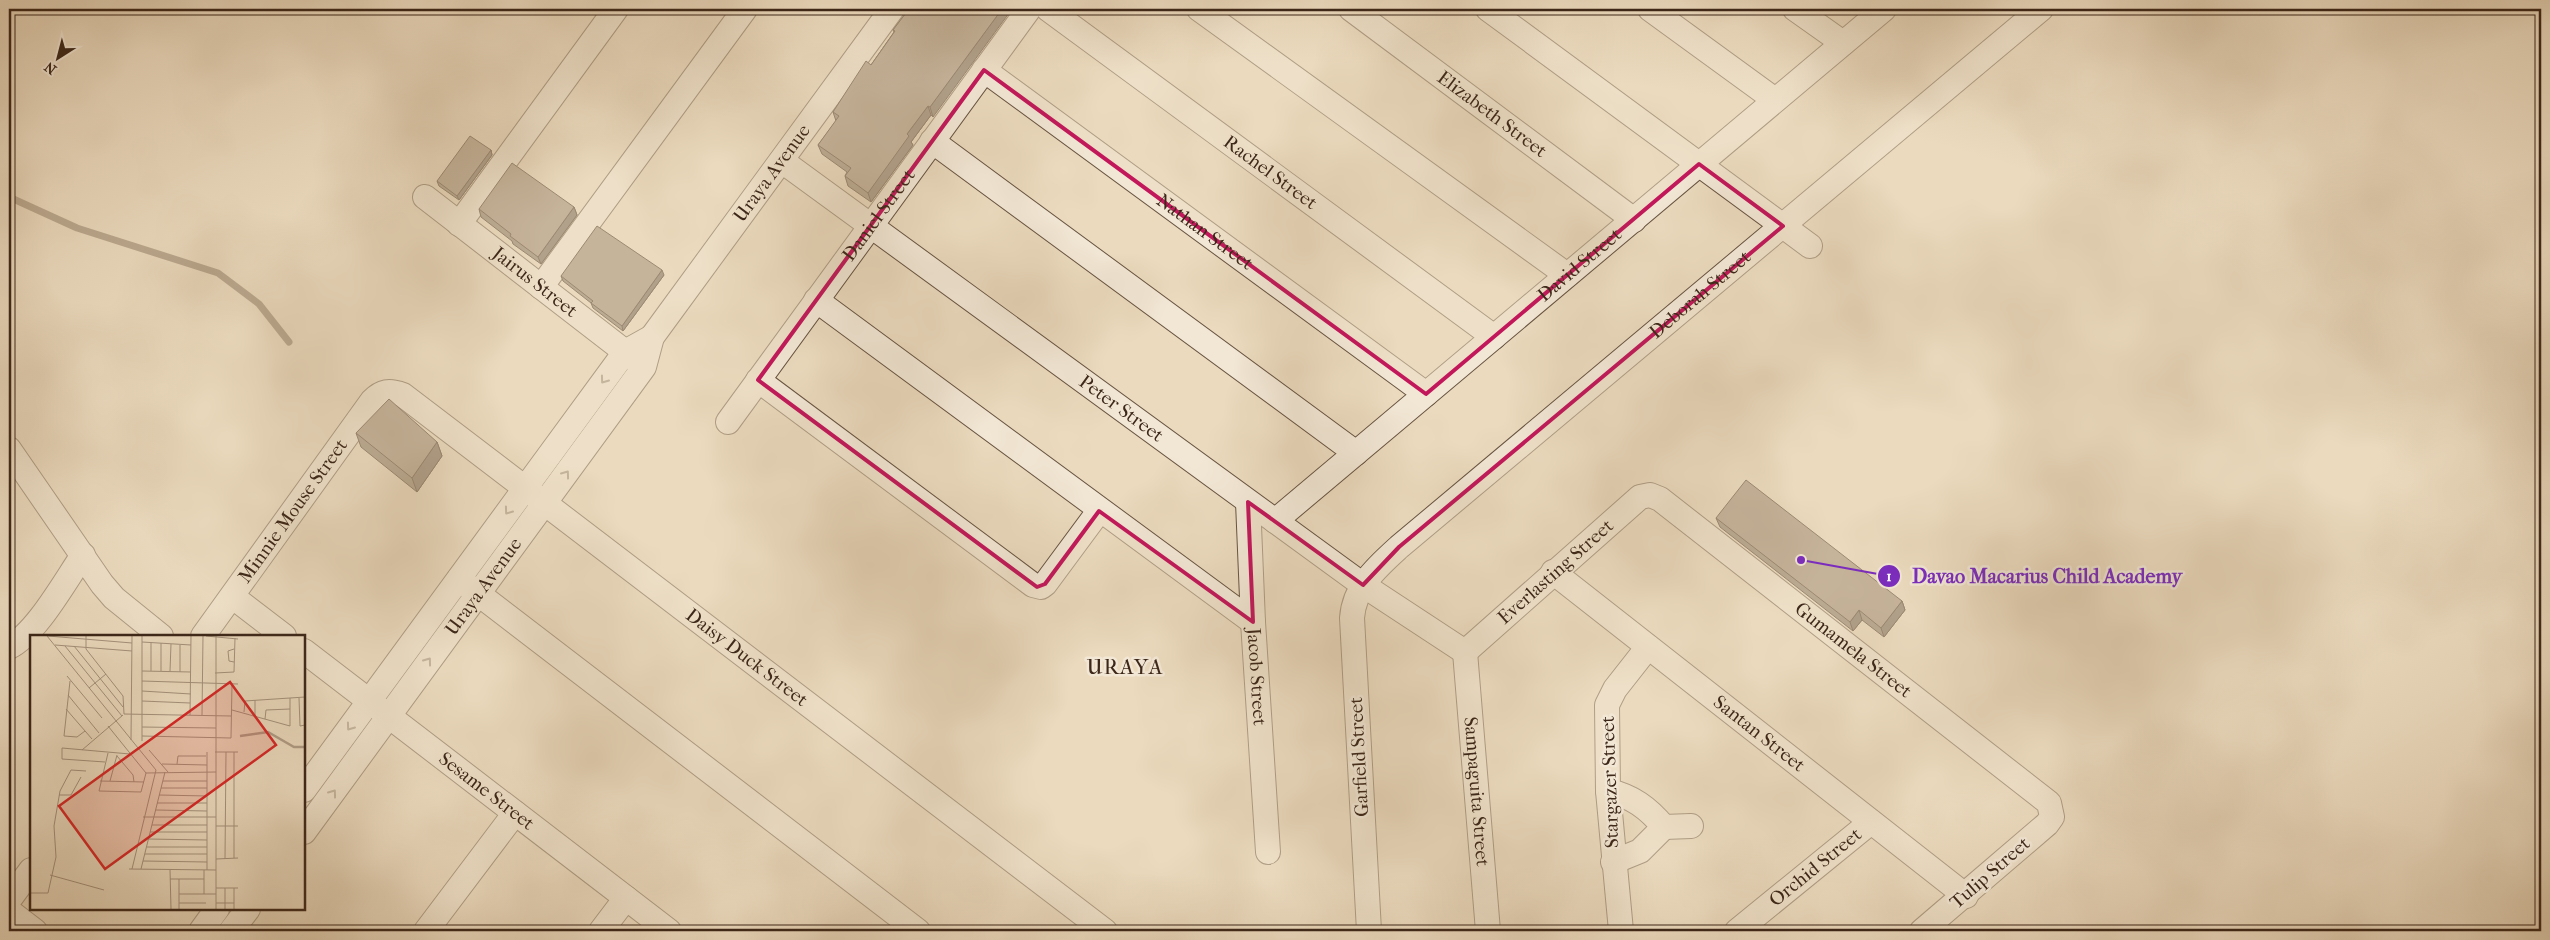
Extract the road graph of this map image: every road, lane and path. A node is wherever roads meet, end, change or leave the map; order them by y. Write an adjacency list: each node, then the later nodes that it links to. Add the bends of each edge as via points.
1 (616, 9): 21 (street)
2 (744, 9): 26 (street)
3 (892, 9): 17 (street, Uraya Avenue)
4 (1029, 9): 14 (street, Daniel Street)
5 (1048, 9): 29 (street, Rachel Street)
6 (1199, 9): 25 (street)
7 (1351, 9): 20 (street, Elizabeth Street)
8 (1488, 9): 18 (street)
9 (1650, 9): 15 (street)
10 (1796, 9): 13 (street)
11 (1884, 9): 13 (street, David Street)
12 (2041, 9): 23 (street, Deborah Street)
13 (1843, 44): 15 (street, David Street)
14 (984, 70): 16 (street, Daniel Street); 34 (street, Nathan Street)
15 (1775, 100): 18 (street, David Street)
16 (932, 141): 22 (street, Daniel Street); 37 (street)
17 (782, 161): 22 (street, Peter Street); 28 (street, Uraya Avenue)
18 (1699, 164): 20 (street, David Street); 23 (street)
19 (425, 197): 21 (street, Jairus Street)
20 (1634, 220): 25 (street, David Street)
21 (459, 224): 26 (street, Jairus Street)
22 (870, 226): 27 (street, Daniel Street); 40 (street, Peter Street)
23 (1783, 226): 24 (street); 47 (street, Deborah Street, via 1398,548)
24 (1810, 246)
25 (1567, 275): 29 (street, David Street)
26 (540, 287): 30 (street, Jairus Street)
27 (816, 300): 32 (street, Daniel Street); 42 (street)
28 (652, 337): 30 (street, Uraya Avenue); 31 (street, Uraya Avenue)
29 (1494, 337): 34 (street, David Street)
30 (625, 352): 31 (street, Jairus Street); 38 (street, Uraya Avenue, one-way to 38)
31 (644, 367): 41 (street, Uraya Avenue, one-way to 31)
32 (758, 380): 35 (street, Daniel Street); 42 (street, via 1033,585 1041,587 1045,584)
33 (387, 391): 38 (street, Daisy Duck Street, via 403,395); 49 (street, Minnie Mouse Street, via 372,401)
34 (1426, 394): 37 (street, David Street)
35 (728, 422)
36 (9, 449): 44 (street)
37 (1356, 453): 43 (street, David Street)
38 (525, 488): 41 (street, Daisy Duck Street); 46 (street, Uraya Avenue, one-way to 46)
39 (1650, 495): 45 (street, Everlasting Street, via 1640,497); 62 (street, Gumamela Street, via 1660,499 2033,789)
40 (1248, 502): 43 (street, Peter Street); 50 (street, Jacob Street)
41 (544, 503): 48 (street, Uraya Avenue); 84 (street, Daisy Duck Street)
42 (1099, 511): 50 (street)
43 (1275, 521): 47 (street, Peter Street)
44 (83, 555): 51 (street, via 114,598); 54 (street, via 30,632)
45 (1553, 572): 55 (street, Santan Street); 57 (street, Everlasting Street)
46 (458, 579): 48 (street); 58 (street, Uraya Avenue)
47 (1363, 585): 57 (street, Peter Street); 85 (street, Garfield Street, via 1353,606 1352,618)
48 (478, 593): 59 (street, Uraya Avenue, one-way to 48); 83 (street)
49 (233, 597): 52 (street, Minnie Mouse Street); 53 (street)
50 (1253, 622): 68 (street, Jacob Street)
51 (160, 635)
52 (204, 635)
53 (283, 635)
54 (9, 647)
55 (1648, 647): 61 (street, Stargazer Street, via 1615,689 1607,705); 64 (street, Santan Street)
56 (305, 652): 58 (street, Sesame Street)
57 (1465, 652): 86 (street, Sampaguita Street)
58 (369, 701): 59 (street, Sesame Street); 60 (street, Uraya Avenue, one-way to 60)
59 (388, 716): 63 (street, Sesame Street); 67 (street, Uraya Avenue, one-way to 59)
60 (305, 789)
61 (1608, 791): 66 (street, via 1638,802); 69 (street, Stargazer Street)
62 (2052, 810): 71 (street, Tulip Street, via 2052,817 2046,824)
63 (515, 813): 72 (street, Sesame Street); 80 (street)
64 (1871, 822): 71 (street, Santan Street); 88 (street, Orchid Street)
65 (1691, 826): 66 (street)
66 (1664, 827): 69 (street, via 1640,851)
67 (305, 831)
68 (1268, 852)
69 (1613, 862): 87 (street, Stargazer Street)
70 (30, 871): 73 (street)
71 (1966, 896): 89 (street, Tulip Street)
72 (626, 898): 81 (street); 82 (street, Sesame Street)
73 (9, 900)
74 (216, 910): 78 (street)
75 (247, 910): 79 (street)
76 (9, 911): 77 (street)
77 (35, 931)
78 (201, 931)
79 (231, 931)
80 (426, 931)
81 (601, 931)
82 (668, 931)
83 (918, 931)
84 (1105, 931)
85 (1369, 931)
86 (1488, 931)
87 (1621, 931)
88 (1737, 931)
89 (1922, 931)

